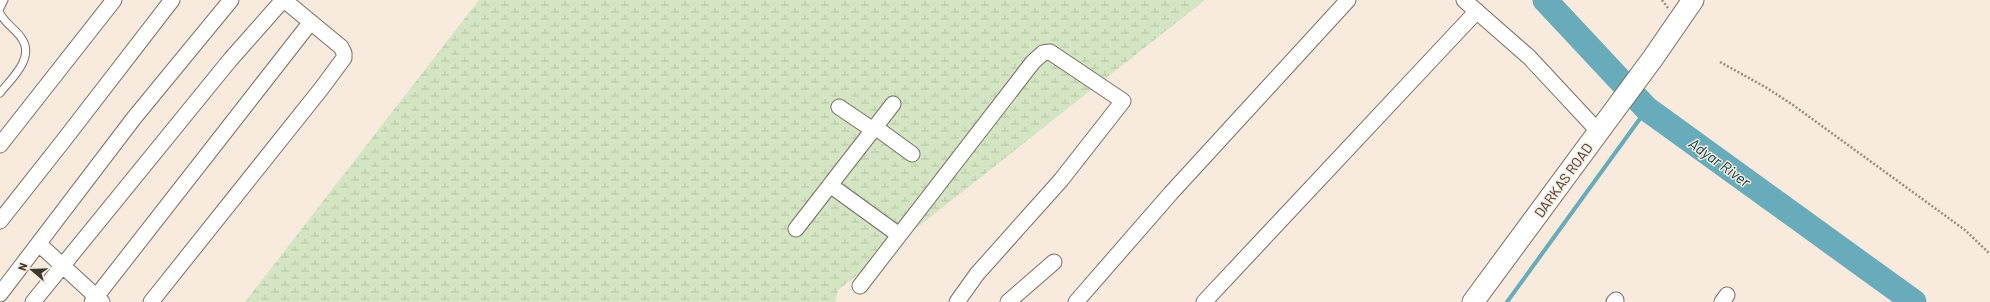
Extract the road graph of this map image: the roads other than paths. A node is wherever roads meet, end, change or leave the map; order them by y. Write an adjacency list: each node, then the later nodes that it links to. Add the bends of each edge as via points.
1 (4, 0): 9 (lane)
2 (114, 0): 18 (street)
3 (172, 0): 21 (street)
4 (231, 0): 24 (street, via 134,118)
5 (283, 0): 12 (street); 26 (street, via 230,60)
6 (1348, 0): 34 (street, via 1171,193)
7 (1464, 0): 10 (street)
8 (1693, 0): 17 (main road, DARKAS ROAD)
9 (0, 8)
10 (1477, 11): 17 (street, via 1529,57); 35 (street)
11 (0, 13): 13 (lane, via 27,49 24,61)
12 (310, 23): 29 (street); 31 (street, via 341,47 344,53 340,65)
13 (0, 92)
14 (893, 104): 16 (street)
15 (839, 106): 16 (street)
16 (874, 128): 19 (street); 20 (street)
17 (1598, 131): 36 (main road, DARKAS ROAD)
18 (0, 145)
19 (912, 154)
20 (830, 185): 22 (street); 23 (street)
21 (0, 221)
22 (796, 229)
23 (899, 235): 27 (street); 32 (street, via 1033,62 1043,53 1050,52 1123,101 1062,180 977,274)
24 (39, 244): 26 (street); 28 (street)
25 (1054, 262): 33 (street)
26 (62, 267): 29 (street); 30 (street)
27 (860, 286)
28 (0, 294)
29 (97, 300)
30 (33, 302)
31 (150, 302)
32 (957, 302)
33 (1008, 302)
34 (1076, 302)
35 (1204, 302)
36 (1473, 302)

